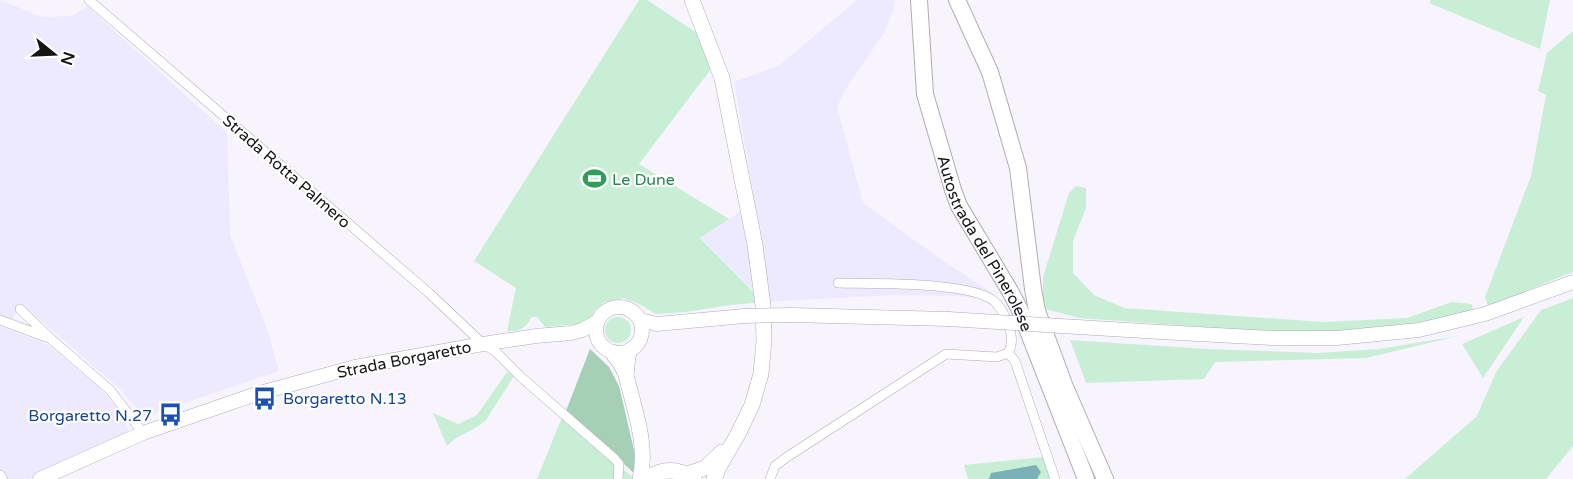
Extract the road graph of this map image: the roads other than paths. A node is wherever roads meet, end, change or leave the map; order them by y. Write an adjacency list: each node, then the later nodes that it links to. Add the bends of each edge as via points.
1 (89, 0): 14 (street, Strada Rotta Palmero)
2 (692, 0): 20 (main road, via 722,78 763,305 761,374)
3 (919, 0): 33 (highway, Autostrada del Pinerolese, via 925,94 953,190 1019,308)
4 (957, 0): 34 (highway, Autostrada del Pinerolese, via 990,72 1018,168 1037,311)
5 (1573, 282): 10 (street, bridge, via 1485,314 1419,330 1337,338 791,315)
6 (838, 283): 17 (street, via 955,288 983,296 994,301 1007,321 1012,338)
7 (20, 309): 12 (street)
8 (0, 320): 12 (street)
9 (597, 322): 10 (street, via 606,311 626,307); 11 (street, Strada Borgaretto); 13 (street)
10 (641, 326): 15 (street, via 640,340)
11 (572, 333): 13 (street, Strada Borgaretto); 14 (street, Strada Borgaretto)
12 (51, 339): 19 (street, via 110,390)
13 (598, 340): 16 (street)
14 (483, 344): 19 (street, Strada Borgaretto, via 355,367 256,394); 27 (street, Strada Rotta Palmero, via 615,459 619,464)
15 (630, 350): 16 (street); 18 (main road)
16 (612, 352): 18 (main road)
17 (1008, 353): 31 (street, via 996,357 946,354 787,457 775,466); 32 (street, via 1015,361)
18 (626, 375): 21 (main road)
19 (143, 433): 26 (street, Strada Borgaretto)
20 (738, 434): 24 (main road, via 711,464); 30 (main road)
21 (643, 444): 22 (main road); 28 (main road)
22 (667, 471): 24 (main road); 29 (main road)
23 (0, 476): 25 (street)
24 (691, 477)
25 (3, 479)
26 (40, 479)
27 (618, 479)
28 (640, 479)
29 (646, 479)
30 (714, 479)
31 (770, 479)
32 (1055, 479)
33 (1086, 479)
34 (1105, 479)

